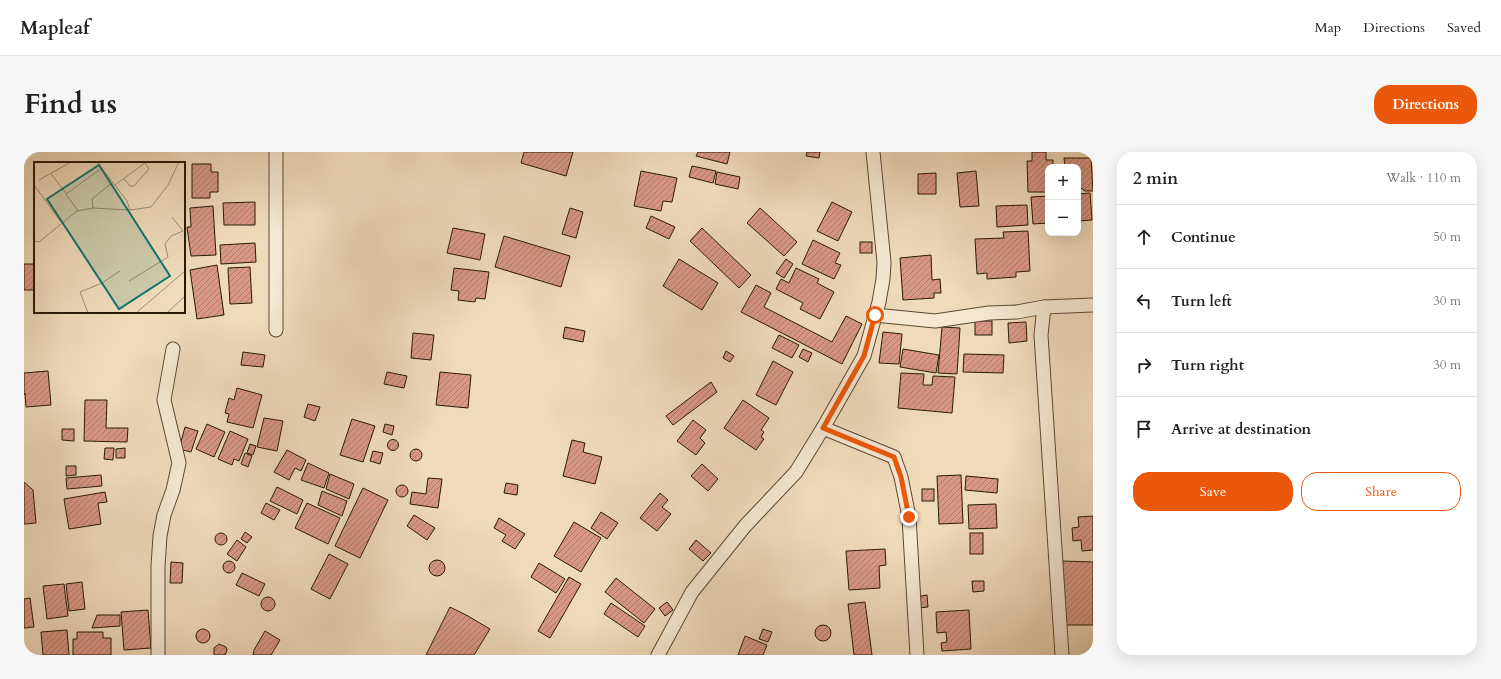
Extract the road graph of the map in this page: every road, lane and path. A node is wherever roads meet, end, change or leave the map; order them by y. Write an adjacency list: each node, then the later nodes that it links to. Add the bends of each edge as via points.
1 (276, 152): 6 (street)
2 (873, 152): 5 (street, via 884,262)
3 (1093, 305): 4 (street)
4 (1044, 307): 5 (street, via 935,321); 12 (street, via 1041,335)
5 (875, 315): 8 (street, via 864,356)
6 (276, 330)
7 (173, 349): 9 (street, via 164,400 179,463 160,536)
8 (823, 428): 10 (street, via 796,472 745,526 692,592); 11 (street, via 894,457 909,517)
9 (158, 655)
10 (658, 655)
11 (917, 655)
12 (1062, 655)

